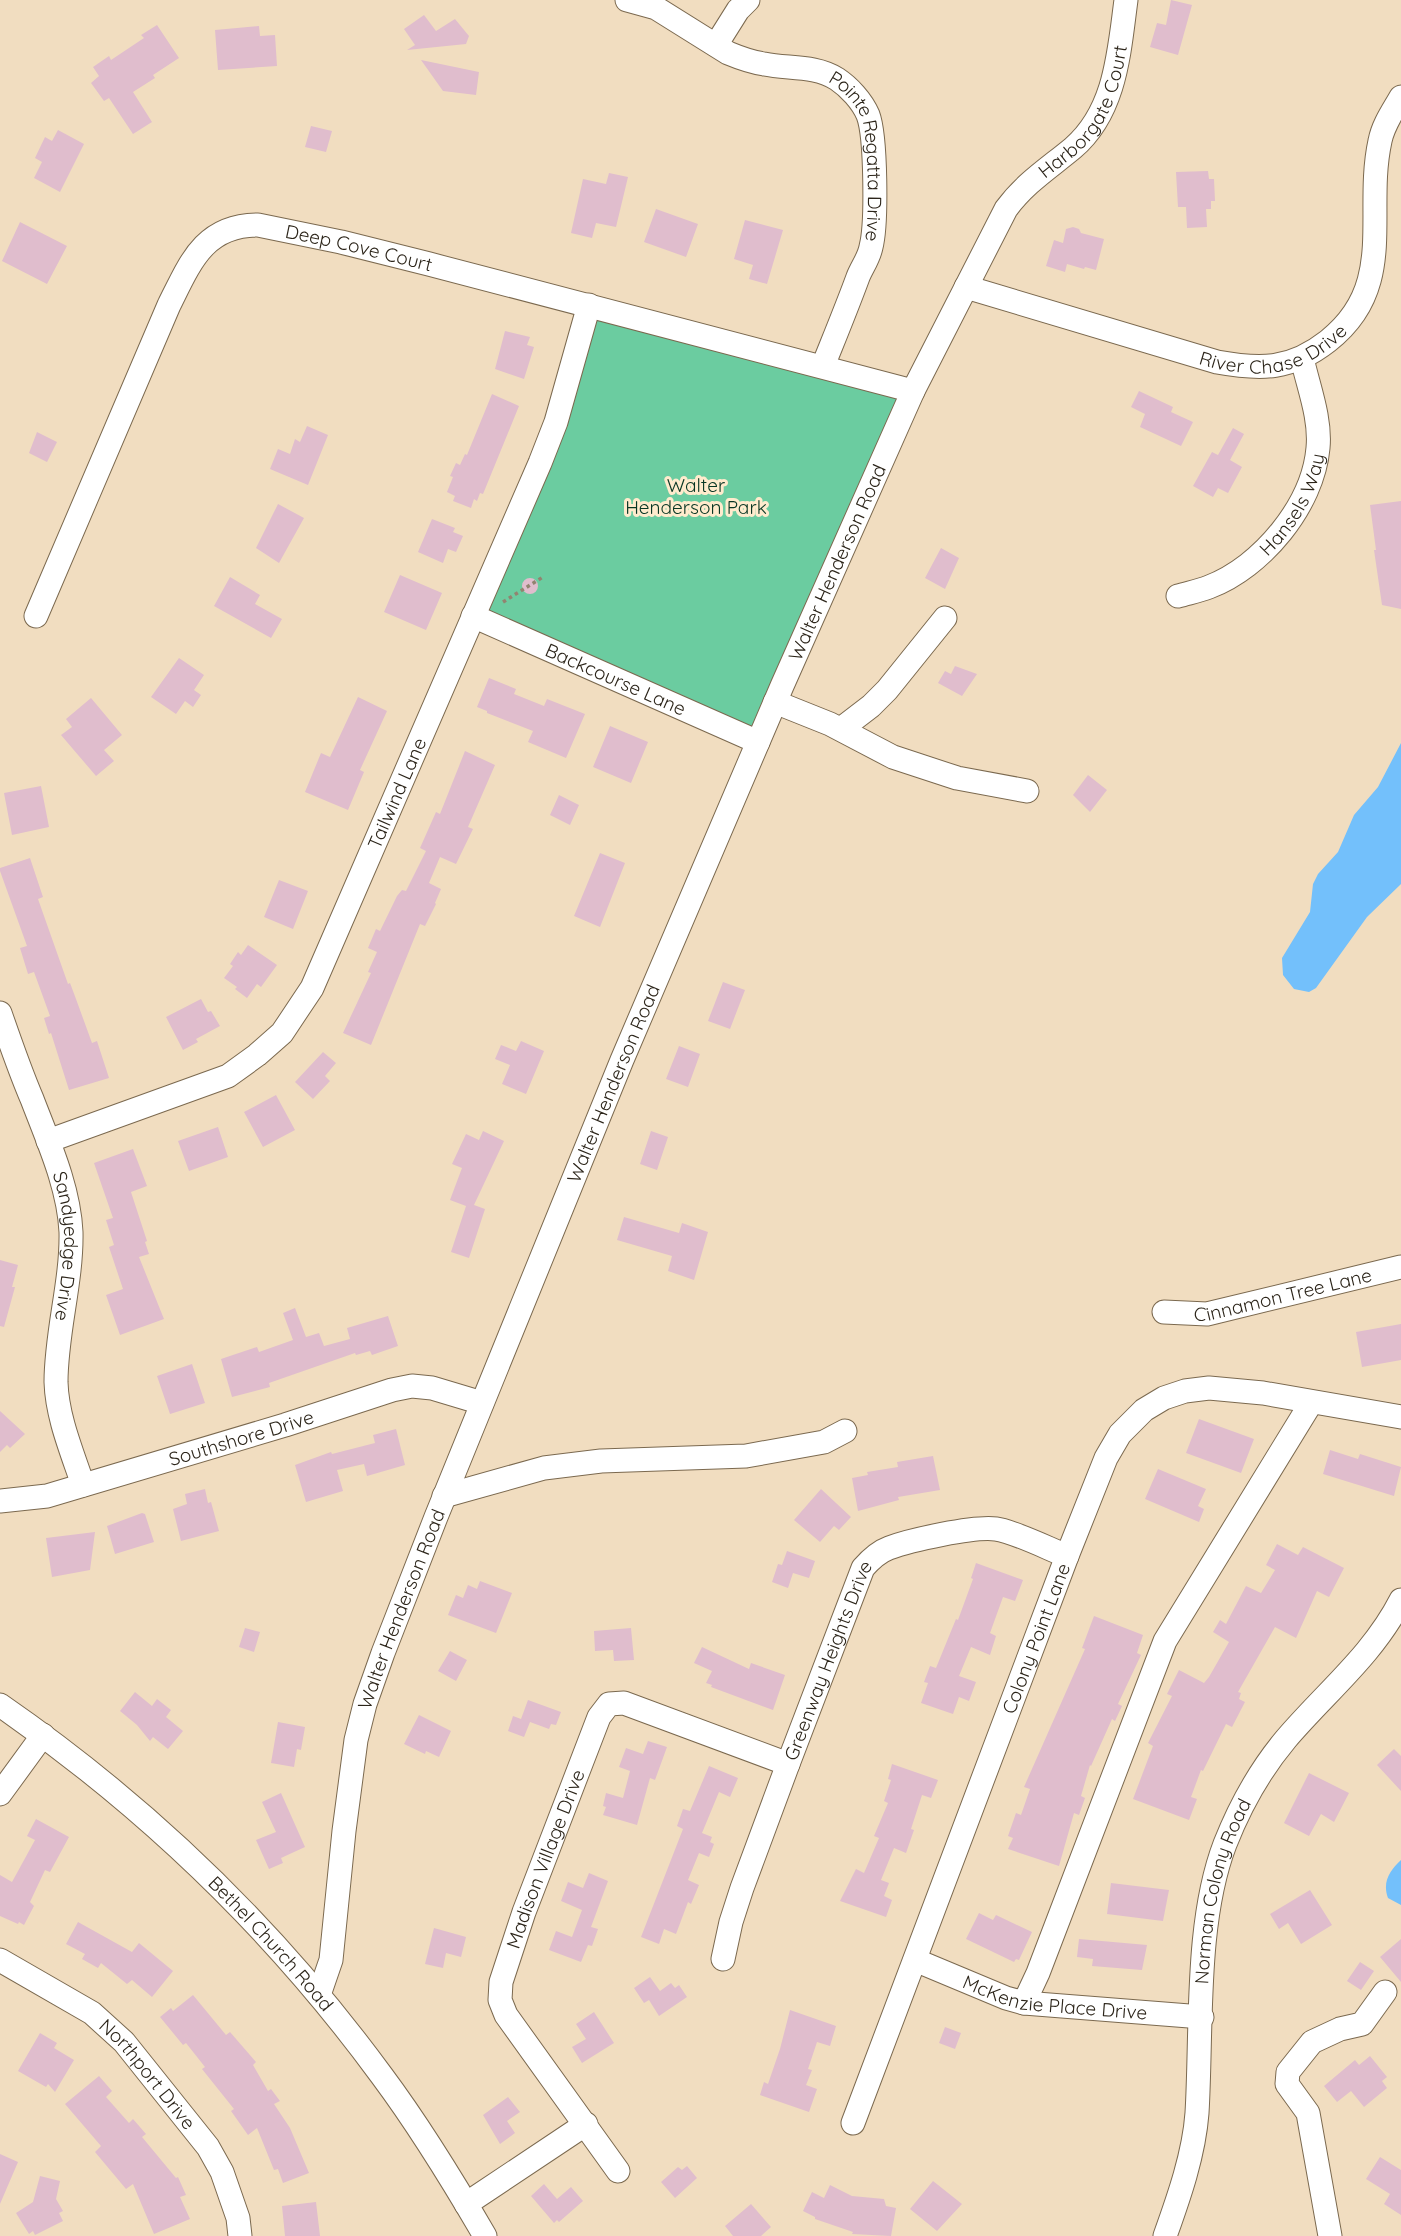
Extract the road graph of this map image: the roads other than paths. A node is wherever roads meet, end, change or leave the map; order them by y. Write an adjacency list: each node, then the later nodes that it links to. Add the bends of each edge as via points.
1 (627, 0): 4 (street, Pointe Regatta Drive, via 664,12)
2 (748, 0): 4 (street)
3 (1125, 0): 6 (street, Harborgate Court, via 1119,58 1104,104 1087,134 1018,192)
4 (716, 45): 10 (street, Pointe Regatta Drive, via 741,59 830,75 846,86 867,114 874,162 871,250)
5 (1401, 97): 9 (street, River Chase Drive, via 1380,137 1368,289 1339,332)
6 (1009, 205): 7 (street, Walter Henderson Road)
7 (966, 287): 9 (street, River Chase Drive, via 1217,362 1250,368); 11 (street, Walter Henderson Road)
8 (589, 305): 10 (street, Deep Cove Court); 13 (street, Deep Cove Court, via 271,227 226,229 203,246 169,305); 14 (street, Tailwind Lane, via 556,422)
9 (1302, 358): 12 (street, Hansels Way, via 1318,448 1306,495 1263,552 1210,587)
10 (823, 366): 11 (street, Deep Cove Court)
11 (913, 391): 16 (street, Walter Henderson Road)
12 (1178, 596)
13 (36, 616)
14 (473, 616): 18 (street, Backcourse Lane); 21 (street, Tailwind Lane, via 312,988 282,1033 228,1076)
15 (945, 618): 17 (street, via 887,690)
16 (775, 702): 17 (street); 18 (street, Walter Henderson Road)
17 (841, 729): 19 (street, via 893,757 957,778)
18 (758, 742): 24 (street, Walter Henderson Road)
19 (1027, 791)
20 (0, 1013): 21 (street, Sandyedge Drive)
21 (48, 1141): 28 (street, Sandyedge Drive, via 71,1231 56,1383 64,1428)
22 (1401, 1267): 23 (street, Cinnamon Tree Lane, via 1207,1314)
23 (1164, 1312)
24 (482, 1403): 28 (street, Southshore Drive, via 432,1388 392,1390); 29 (street, Walter Henderson Road)
25 (1311, 1403): 26 (street, Colony Point Lane); 31 (street, Colony Point Lane, via 1209,1388 1164,1398 1144,1410 1120,1434 1106,1458); 42 (street, via 1165,1641)
26 (1401, 1417)
27 (845, 1432): 29 (street, via 824,1442 746,1456 601,1461 544,1468)
28 (83, 1485): 30 (street, Southshore Drive, via 47,1496)
29 (444, 1496): 41 (street, Walter Henderson Road, via 362,1716 331,1960)
30 (0, 1501)
31 (1067, 1556): 35 (street, Greenway Heights Drive, via 998,1529 984,1529 887,1548 872,1559 863,1568); 39 (street, Colony Point Lane)
32 (1401, 1600): 43 (street, Norman Colony Road, via 1356,1665 1287,1737 1245,1800 1219,1865 1209,1911)
33 (0, 1705): 34 (street, Bethel Church Road)
34 (44, 1735): 36 (street); 41 (street, Bethel Church Road, via 170,1838)
35 (788, 1764): 37 (street, Greenway Heights Drive, via 731,1922); 45 (street, Madison Village Drive, via 624,1703 609,1704 599,1717 524,1912 501,1982 500,2000 506,2015)
36 (0, 1794)
37 (723, 1959)
38 (0, 1960): 48 (street, Northport Drive, via 92,2013 124,2042 208,2147 222,2172)
39 (915, 1960): 42 (street, McKenzie Place Drive); 44 (street, Colony Point Lane)
40 (1385, 1992): 51 (street, via 1362,2024 1312,2042 1288,2072 1287,2084 1308,2113)
41 (319, 1995): 47 (street, Bethel Church Road, via 384,2078)
42 (1024, 2003): 43 (street, McKenzie Place Drive)
43 (1202, 2017): 50 (street, Norman Colony Road, via 1194,2135)
44 (853, 2123)
45 (586, 2124): 46 (street, Madison Village Drive); 47 (street)
46 (618, 2171)
47 (466, 2204): 49 (street, Bethel Church Road)
48 (240, 2236)
49 (485, 2236)
50 (1165, 2236)
51 (1330, 2236)

